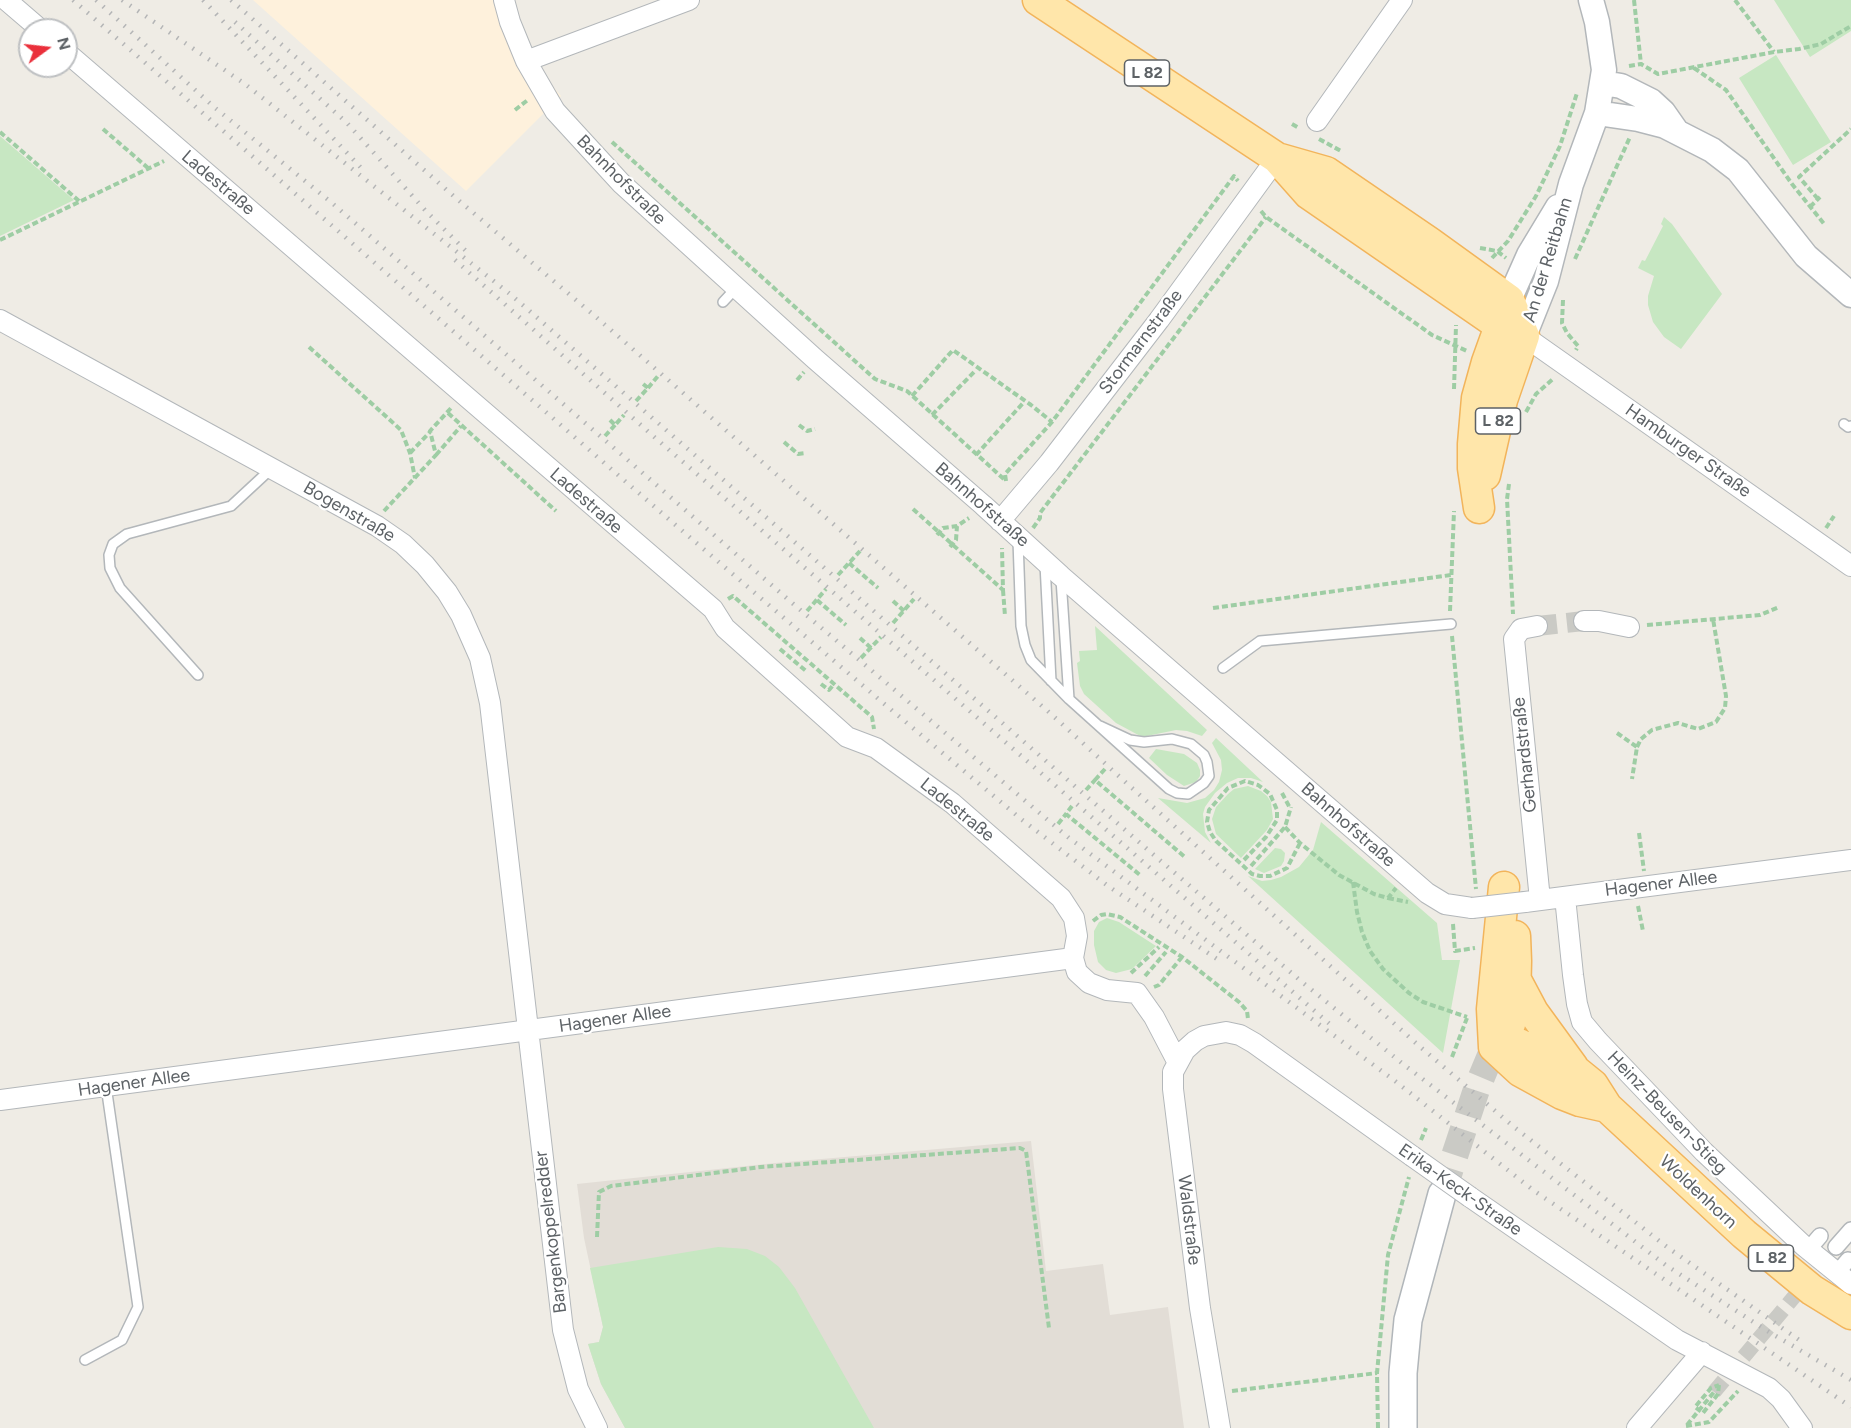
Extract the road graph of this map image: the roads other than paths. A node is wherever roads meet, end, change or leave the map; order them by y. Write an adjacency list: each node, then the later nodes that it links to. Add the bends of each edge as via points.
1 (6, 0): 7 (street)
2 (504, 0): 8 (street, Bahnhofstraße)
3 (689, 0): 8 (street)
4 (1038, 0): 14 (main road, Hamburger Straße / L 82)
5 (1402, 0): 12 (street)
6 (1591, 0): 10 (street, An der Reitbahn, via 1602,53)
7 (27, 18)
8 (526, 61): 20 (street, Bahnhofstraße, via 555,111 607,171 730,295 815,359)
9 (78, 62): 38 (street, Ladestraße, via 712,609 725,628 847,737 876,748 952,803 1061,898 1074,918 1077,936)
10 (1603, 83): 11 (street, An der Reitbahn); 13 (street, via 1621,86 1651,101)
11 (1597, 113): 13 (street, via 1638,119); 15 (street, An der Reitbahn)
12 (1317, 121)
13 (1677, 132): 16 (street, via 1712,150 1738,170 1806,256)
14 (1277, 158): 18 (main road, Hamburger Straße / L 82, via 1326,172); 20 (street, Stormarnstraße, via 1159,320)
15 (1571, 184): 18 (street, An der Reitbahn, via 1529,255); 18 (street, An der Reitbahn, via 1555,252)
16 (1851, 295)
17 (0, 320): 19 (street, Bogenstraße)
18 (1511, 321): 23 (street, Hamburger Straße)
19 (272, 468): 30 (lane, via 231,506 128,534 113,544 109,555 110,568 120,588); 40 (street, Bogenstraße, via 373,523 403,544 435,577 461,615 480,658 490,703)
20 (1001, 522): 21 (street, Bahnhofstraße)
21 (1024, 534): 22 (street, Bahnhofstraße); 31 (lane, via 1021,626 1032,660)
22 (1045, 561): 24 (street, Bahnhofstraße); 31 (lane)
23 (1851, 566)
24 (1061, 576): 32 (lane); 36 (street, Bahnhofstraße, via 1439,902 1459,908)
25 (1584, 621): 28 (street)
26 (1451, 624): 29 (lane, via 1260,641)
27 (1537, 626): 37 (street, Gerhardstraße, via 1521,629 1514,639)
28 (1629, 627)
29 (1223, 668)
30 (198, 675)
31 (1051, 681): 32 (lane)
32 (1070, 699): 33 (lane)
33 (1100, 726): 33 (lane, via 1177,793 1196,790 1209,776 1204,755 1191,744 1172,739 1130,740)
34 (1851, 860): 35 (street, Hagener Allee)
35 (1564, 897): 37 (street, Hagener Allee); 50 (street, Heinz-Beusen-Stieg, via 1582,1022 1704,1152)
36 (1474, 900): 37 (street, Hagener Allee, bridge)
37 (1533, 901)
38 (1073, 958): 40 (street, Hagener Allee); 42 (street, via 1077,972 1089,983 1107,990 1137,993)
39 (1516, 980): 41 (main road, Woldenhorn / L 82, via 1510,1024); 41 (main road, Woldenhorn / L 82, via 1514,929 1504,887 1492,1009); 43 (main road, Woldenhorn / L 82, via 1533,1012)
40 (528, 1030): 44 (street, Hagener Allee); 55 (street, Bargenkoppelredder, via 563,1330 578,1389)
41 (1494, 1047): 43 (main road, Woldenhorn / L 82, via 1519,1044); 46 (main road, via 1520,1071 1544,1084 1580,1101)
42 (1177, 1061): 52 (street, Erika-Keck-Straße, bridge, via 1195,1041 1216,1033 1239,1035 1254,1043 1677,1340); 56 (street, Waldstraße, via 1173,1072 1176,1112 1200,1308)
43 (1577, 1072): 46 (main road, Woldenhorn / L 82, via 1593,1085)
44 (106, 1086): 45 (street, Hagener Allee); 53 (lane, via 138,1307 122,1340)
45 (0, 1100)
46 (1607, 1107): 51 (main road, Woldenhorn / L 82, via 1767,1254 1812,1290)
47 (1442, 1194): 57 (main road, via 1408,1320)
48 (1851, 1230): 49 (street)
49 (1836, 1247)
50 (1845, 1273)
51 (1851, 1314)
52 (1702, 1352): 54 (street); 59 (street, Erika-Keck-Straße, via 1770,1388)
53 (85, 1360)
54 (1656, 1419): 58 (street)
55 (597, 1428)
56 (1220, 1428)
57 (1403, 1428)
58 (1637, 1428)
59 (1802, 1428)

